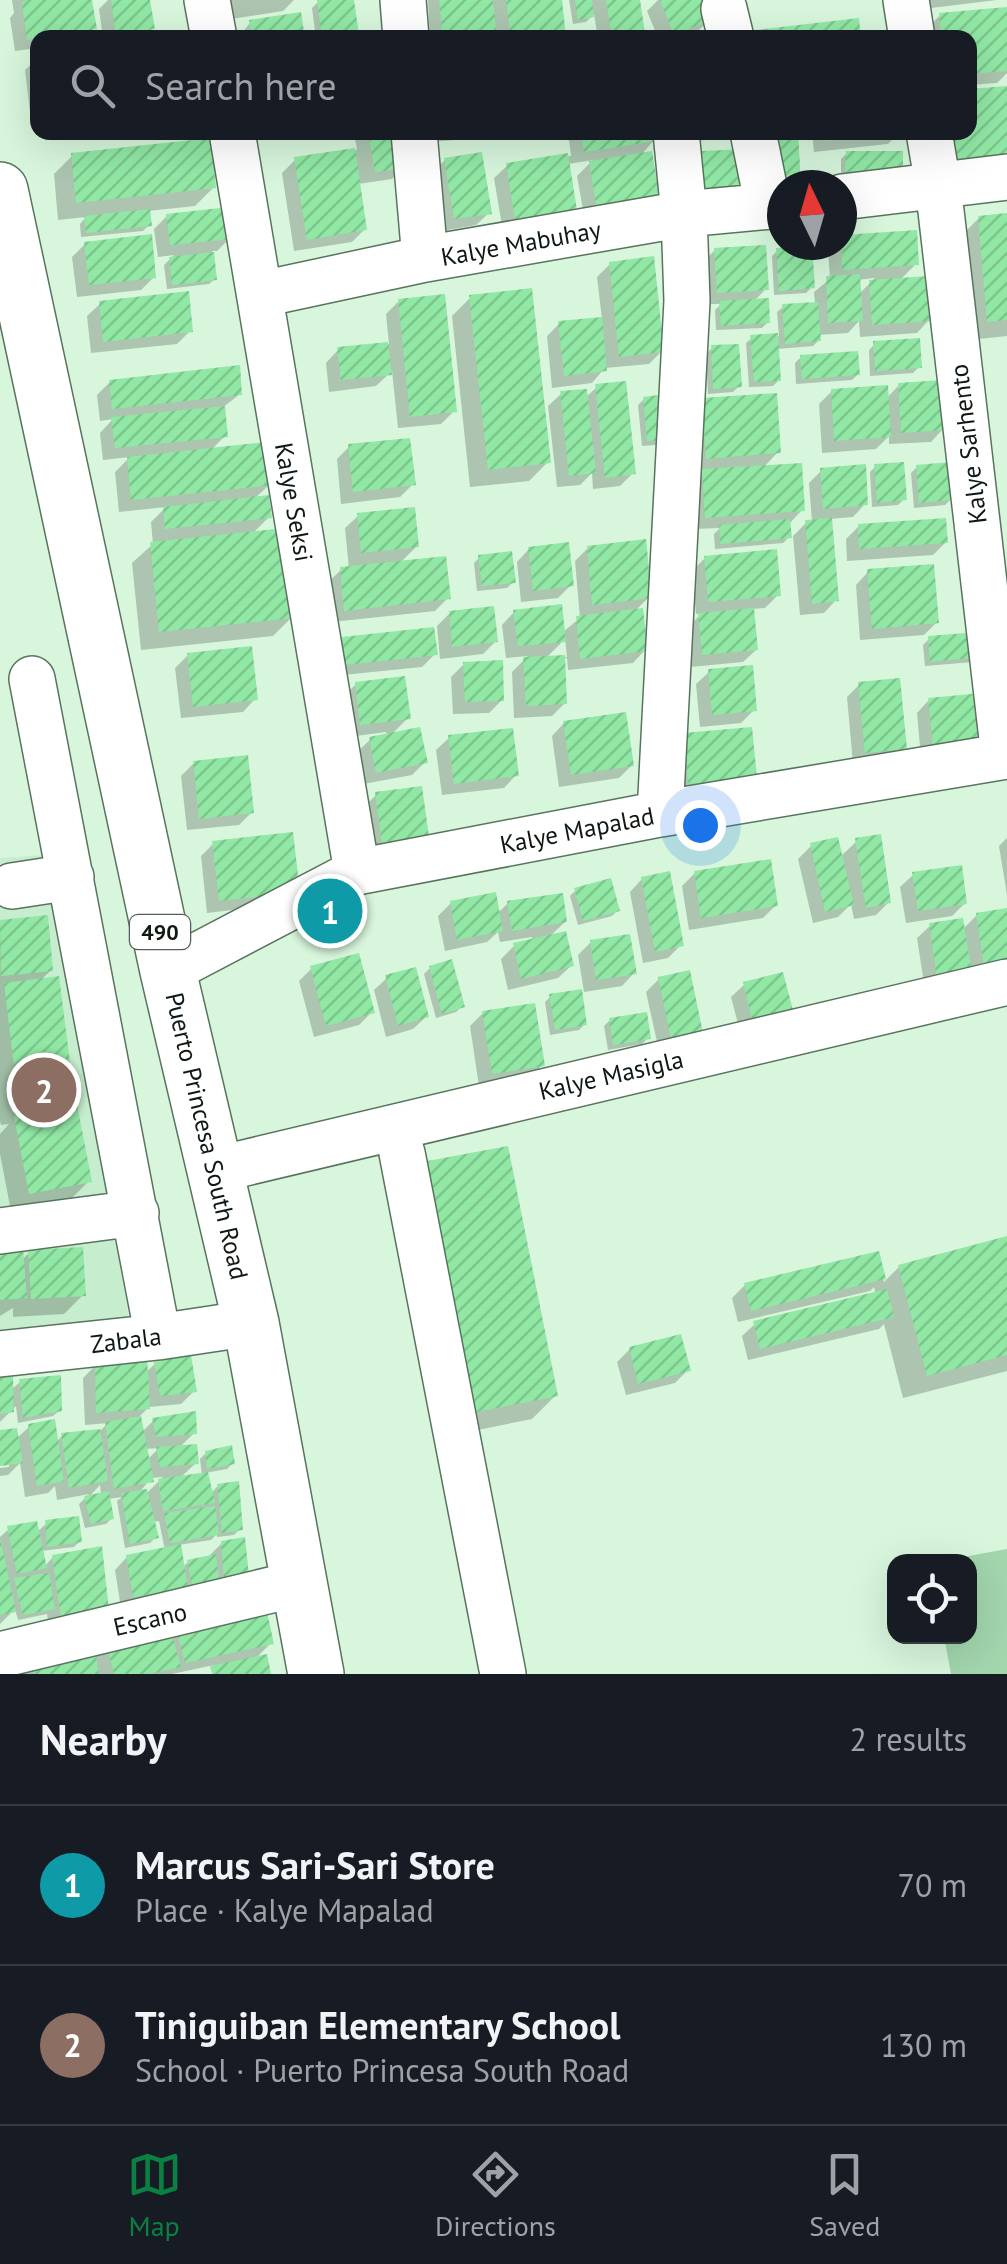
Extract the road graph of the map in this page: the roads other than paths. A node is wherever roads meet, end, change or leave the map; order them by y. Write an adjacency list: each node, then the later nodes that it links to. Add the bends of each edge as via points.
1 (208, 0): 4 (street)
2 (403, 0): 5 (street)
3 (906, 0): 6 (street)
4 (213, 30)
5 (405, 30)
6 (911, 30)
7 (233, 140): 20 (street, Kalye Seksi)
8 (415, 140): 19 (street)
9 (677, 140): 18 (street)
10 (755, 140): 13 (street)
11 (930, 140): 14 (street, Kalye Sarhento)
12 (1007, 177): 14 (street)
13 (767, 178)
14 (938, 185): 16 (street); 21 (street, Kalye Sarhento)
15 (0, 190): 28 (main road, Puerto Princesa South Road / 490)
16 (857, 195)
17 (767, 206): 18 (street, Kalye Mabuhay)
18 (684, 214): 19 (street, Kalye Mabuhay); 24 (street, via 687,301)
19 (425, 260): 20 (street, Kalye Mabuhay)
20 (262, 294): 25 (street, Kalye Seksi)
21 (996, 578): 23 (street, Kalye Sarhento)
22 (32, 679): 26 (street)
23 (1006, 756): 24 (street, Kalye Mapalad)
24 (660, 814): 25 (street, Kalye Mapalad)
25 (357, 872): 28 (street, Kalye Mapalad)
26 (71, 877): 27 (street); 32 (street)
27 (12, 886)
28 (168, 971): 31 (main road, Puerto Princesa South Road / 490)
29 (1007, 982): 31 (street, Kalye Masigla)
30 (402, 1153): 40 (street)
31 (214, 1170): 34 (main road, Puerto Princesa South Road / 490)
32 (136, 1214): 33 (street); 35 (street)
33 (0, 1231)
34 (251, 1322): 35 (street, Zabala); 37 (main road, Puerto Princesa South Road / 490)
35 (158, 1337): 36 (street, Zabala)
36 (0, 1354)
37 (300, 1583): 38 (street, Escano); 39 (main road, Puerto Princesa South Road / 490)
38 (0, 1655)
39 (316, 1674)
40 (503, 1674)

